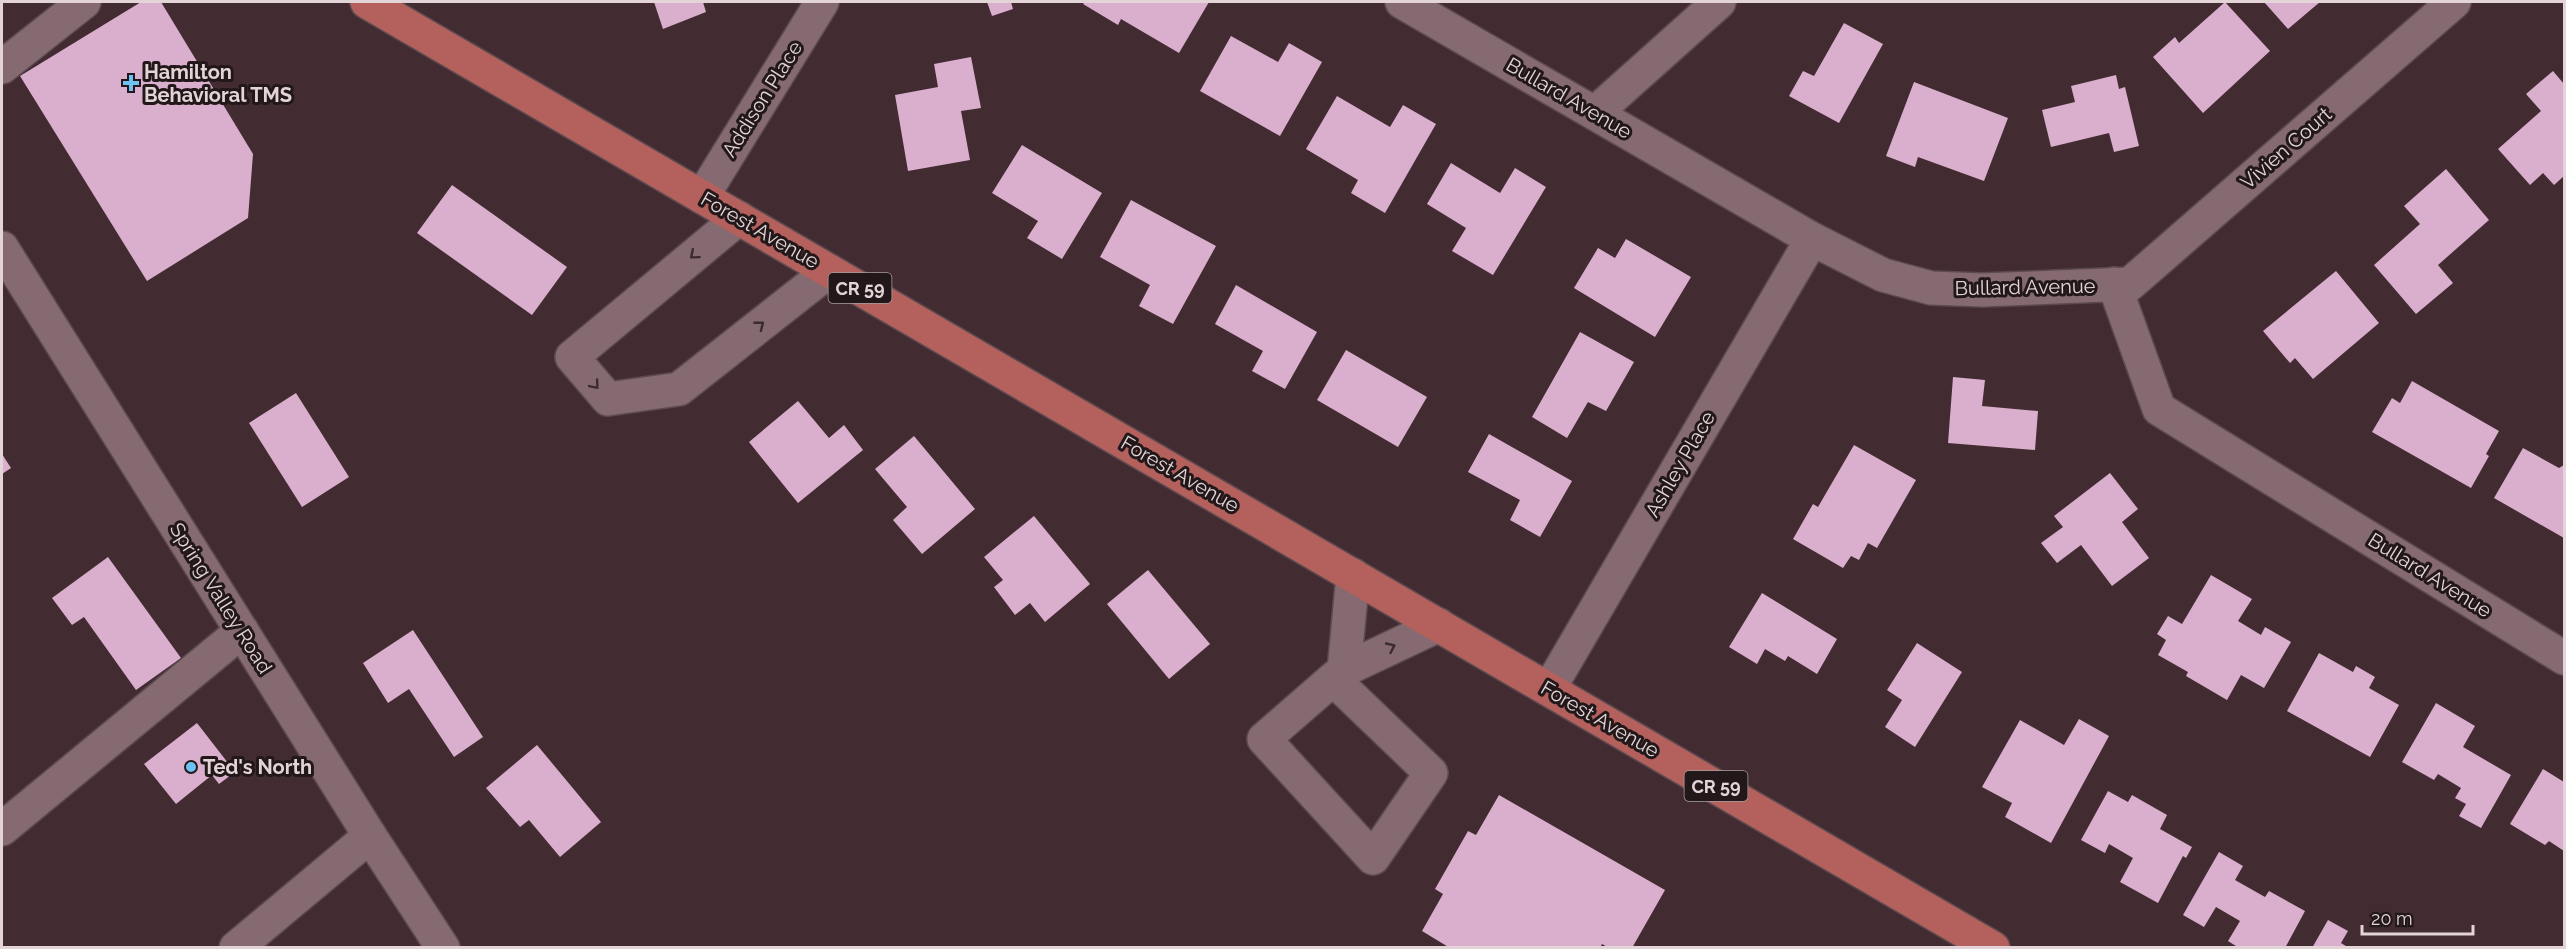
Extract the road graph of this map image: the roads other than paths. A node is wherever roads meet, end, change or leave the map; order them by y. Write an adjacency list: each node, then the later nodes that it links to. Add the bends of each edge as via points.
1 (84, 2): 7 (street)
2 (367, 2): 9 (main road, Forest Avenue / CR 59)
3 (822, 2): 9 (street, Addison Place)
4 (1402, 2): 8 (street, Bullard Avenue)
5 (1719, 2): 8 (street)
6 (2454, 2): 14 (street, Vivien Court, via 2130,284)
7 (2, 67)
8 (1595, 113): 11 (street, Bullard Avenue)
9 (702, 197): 10 (main road, Forest Avenue / CR 59)
10 (739, 218): 13 (main road, Forest Avenue / CR 59); 13 (street, one-way to 13, via 572,357 608,399 678,389)
11 (1812, 239): 14 (street, Bullard Avenue, via 1883,275 1931,288 1982,290); 20 (street, Ashley Place)
12 (2, 248): 17 (street, Spring Valley Road)
13 (829, 271): 15 (main road, Forest Avenue / CR 59)
14 (2114, 284): 18 (street, Bullard Avenue, via 2159,409)
15 (1353, 575): 16 (main road, Forest Avenue / CR 59); 19 (street)
16 (1439, 625): 19 (street, one-way to 16); 20 (main road, Forest Avenue / CR 59)
17 (242, 632): 21 (street); 22 (street, Spring Valley Road)
18 (2565, 657)
19 (1338, 674): 19 (street, via 1264,738 1373,858 1431,773)
20 (1549, 689): 25 (main road, Forest Avenue / CR 59)
21 (2, 829)
22 (370, 836): 23 (street); 24 (street, Spring Valley Road)
23 (236, 948)
24 (443, 948)
25 (1993, 948)

